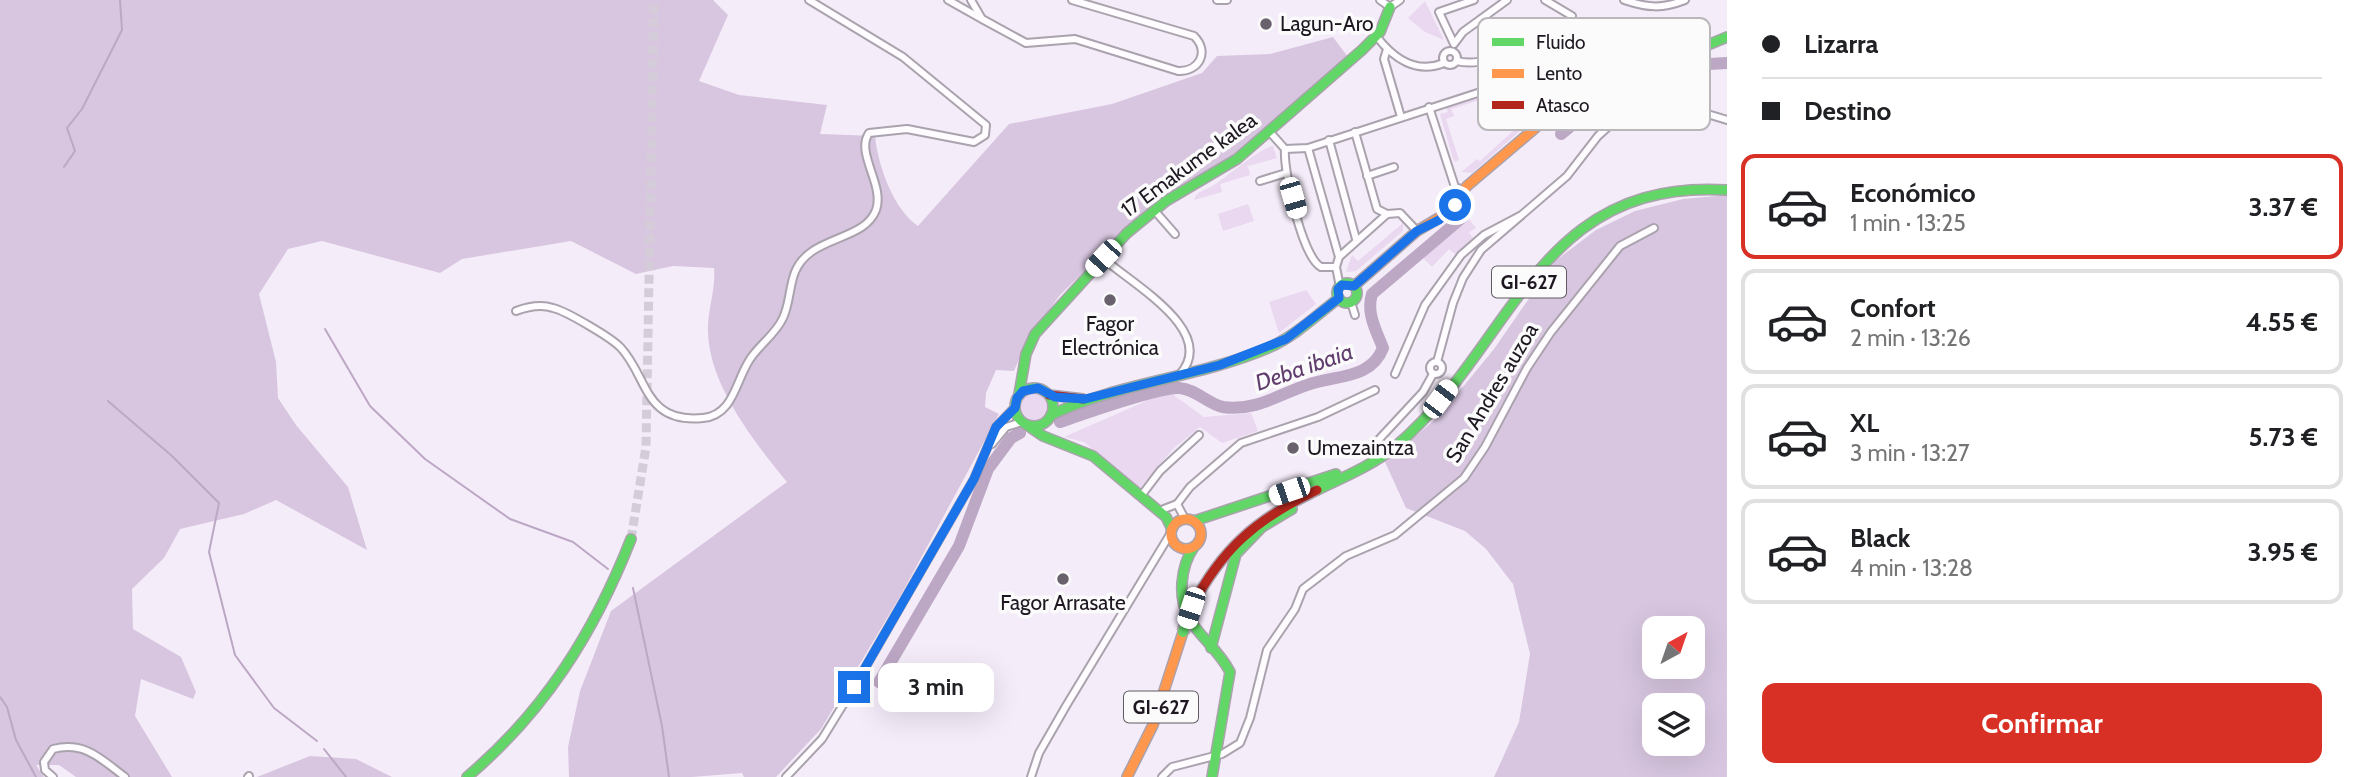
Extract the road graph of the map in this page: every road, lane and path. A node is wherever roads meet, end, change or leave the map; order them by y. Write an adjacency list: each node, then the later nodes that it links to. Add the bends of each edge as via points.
1 (809, 0): 60 (street, via 903,57 988,130 974,142 935,132 874,130 866,139 878,196 875,213 867,223 821,244 800,262 777,329 749,360 730,400 710,416 691,418 664,411 649,396 618,345 558,310 530,306)
2 (962, 0): 13 (street)
3 (971, 0): 17 (street)
4 (1072, 0): 17 (street, via 1194,36 1202,49 1201,60 1191,69 1178,71 1075,39 1033,45)
5 (1217, 0): 6 (street)
6 (1227, 0)
7 (1400, 0): 14 (street)
8 (1474, 0): 25 (street, via 1439,12)
9 (1507, 0): 16 (street)
10 (1545, 0): 15 (street)
11 (1624, 0): 12 (street, via 1660,8)
12 (1685, 0)
13 (948, 1): 17 (street)
14 (1385, 3): 19 (street, 17 Emakume kalea)
15 (1572, 16)
16 (1482, 18)
17 (982, 19)
18 (1478, 21): 25 (street, via 1462,32)
19 (1377, 37): 24 (street); 36 (street, 17 Emakume kalea)
20 (1727, 37): 21 (street)
21 (1713, 45): 22 (street); 23 (street)
22 (1727, 45)
23 (1710, 46)
24 (1387, 48): 28 (street, via 1419,68); 32 (street, via 1384,60)
25 (1453, 48): 26 (street); 28 (street, via 1444,54)
26 (1457, 61): 27 (street); 28 (street)
27 (1478, 61)
28 (1444, 63)
29 (1478, 92): 30 (street)
30 (1429, 107): 32 (street); 45 (street, via 1455,187)
31 (1710, 115): 33 (street)
32 (1401, 117): 37 (street)
33 (1727, 120)
34 (1534, 130): 45 (street)
35 (1605, 130): 49 (street, via 1567,176)
36 (1269, 131): 40 (street); 47 (street, 17 Emakume kalea, via 1224,168)
37 (1355, 132): 38 (street); 43 (street)
38 (1329, 140): 39 (street); 53 (street)
39 (1307, 148): 40 (street); 55 (street)
40 (1285, 149): 42 (street)
41 (1394, 167): 43 (street)
42 (1286, 173): 44 (street); 56 (street, via 1313,262)
43 (1367, 176): 48 (street, via 1377,209)
44 (1260, 181)
45 (1464, 190): 51 (street, via 1447,214)
46 (1727, 190): 79 (street, GI-627, via 1695,188 1648,195 1607,211 1577,231 1543,265 1440,399)
47 (1154, 210): 52 (street); 54 (street, 17 Emakume kalea)
48 (1387, 214): 51 (street, via 1400,213); 53 (street)
49 (1524, 217): 66 (street, via 1504,223 1461,255 1425,305); 77 (street, via 1487,244 1470,265 1453,303 1437,362 1442,370 1433,374 1423,392)
50 (1654, 228): 91 (street, San Andres auzoa, via 1620,246 1550,332 1479,458 1460,482 1395,534 1346,556 1303,589 1267,649 1240,743)
51 (1417, 231): 57 (street)
52 (1175, 234)
53 (1356, 240): 55 (street)
54 (1106, 257): 62 (street, via 1180,321); 63 (street, 17 Emakume kalea, via 1035,334)
55 (1339, 257): 56 (street)
56 (1335, 267): 58 (street)
57 (1354, 286): 58 (street, via 1345,283); 59 (street, via 1357,295)
58 (1339, 293): 59 (street); 64 (street, via 1278,344)
59 (1351, 302): 61 (street)
60 (516, 311)
61 (1355, 314)
62 (1191, 355): 64 (street); 65 (street)
63 (1023, 366): 67 (street); 69 (street, 17 Emakume kalea)
64 (1206, 368): 65 (street)
65 (1180, 374): 71 (street)
66 (1395, 374)
67 (1038, 388): 69 (street); 70 (street)
68 (1376, 390): 82 (street, via 1231,449)
69 (1019, 394): 72 (street)
70 (1049, 395): 71 (street); 73 (street, via 1053,405)
71 (1085, 399): 73 (street)
72 (1015, 408): 74 (street); 78 (street, via 996,427)
73 (1049, 419): 74 (street, via 1038,426); 76 (street, via 1047,433)
74 (1024, 424): 76 (street); 78 (street, via 1000,432)
75 (1199, 435): 81 (street)
76 (1059, 443): 81 (street, via 1093,456)
77 (1371, 448)
78 (987, 451): 95 (street, via 854,687 822,738)
79 (1381, 457): 80 (street, GI-627); 84 (street, via 1308,485)
80 (1339, 480): 90 (street, via 1245,542 1230,572); 97 (street, GI-627, bridge, via 1280,508 1241,535 1214,566 1191,608 1163,704)
81 (1141, 496): 83 (street); 85 (street, via 1166,517)
82 (1177, 504): 83 (street); 84 (street)
83 (1164, 509): 84 (street)
84 (1187, 520): 85 (street); 88 (street, via 1201,534)
85 (1172, 530): 87 (street); 96 (street, via 1039,753)
86 (631, 539): 94 (street, via 598,620 565,673 528,720)
87 (1175, 544): 88 (street, via 1184,549); 89 (street)
88 (1194, 547): 89 (street)
89 (1183, 573): 90 (street, via 1184,613)
90 (1211, 648): 91 (street, via 1229,668 1230,678)
91 (1212, 756): 98 (street, San Andres auzoa, via 1172,766); 99 (street)
92 (53, 777): 93 (street, via 44,762 53,749 61,747 83,747)
93 (125, 777)
94 (467, 777)
95 (786, 777)
96 (1031, 777)
97 (1127, 777)
98 (1162, 777)
99 (1212, 777)

